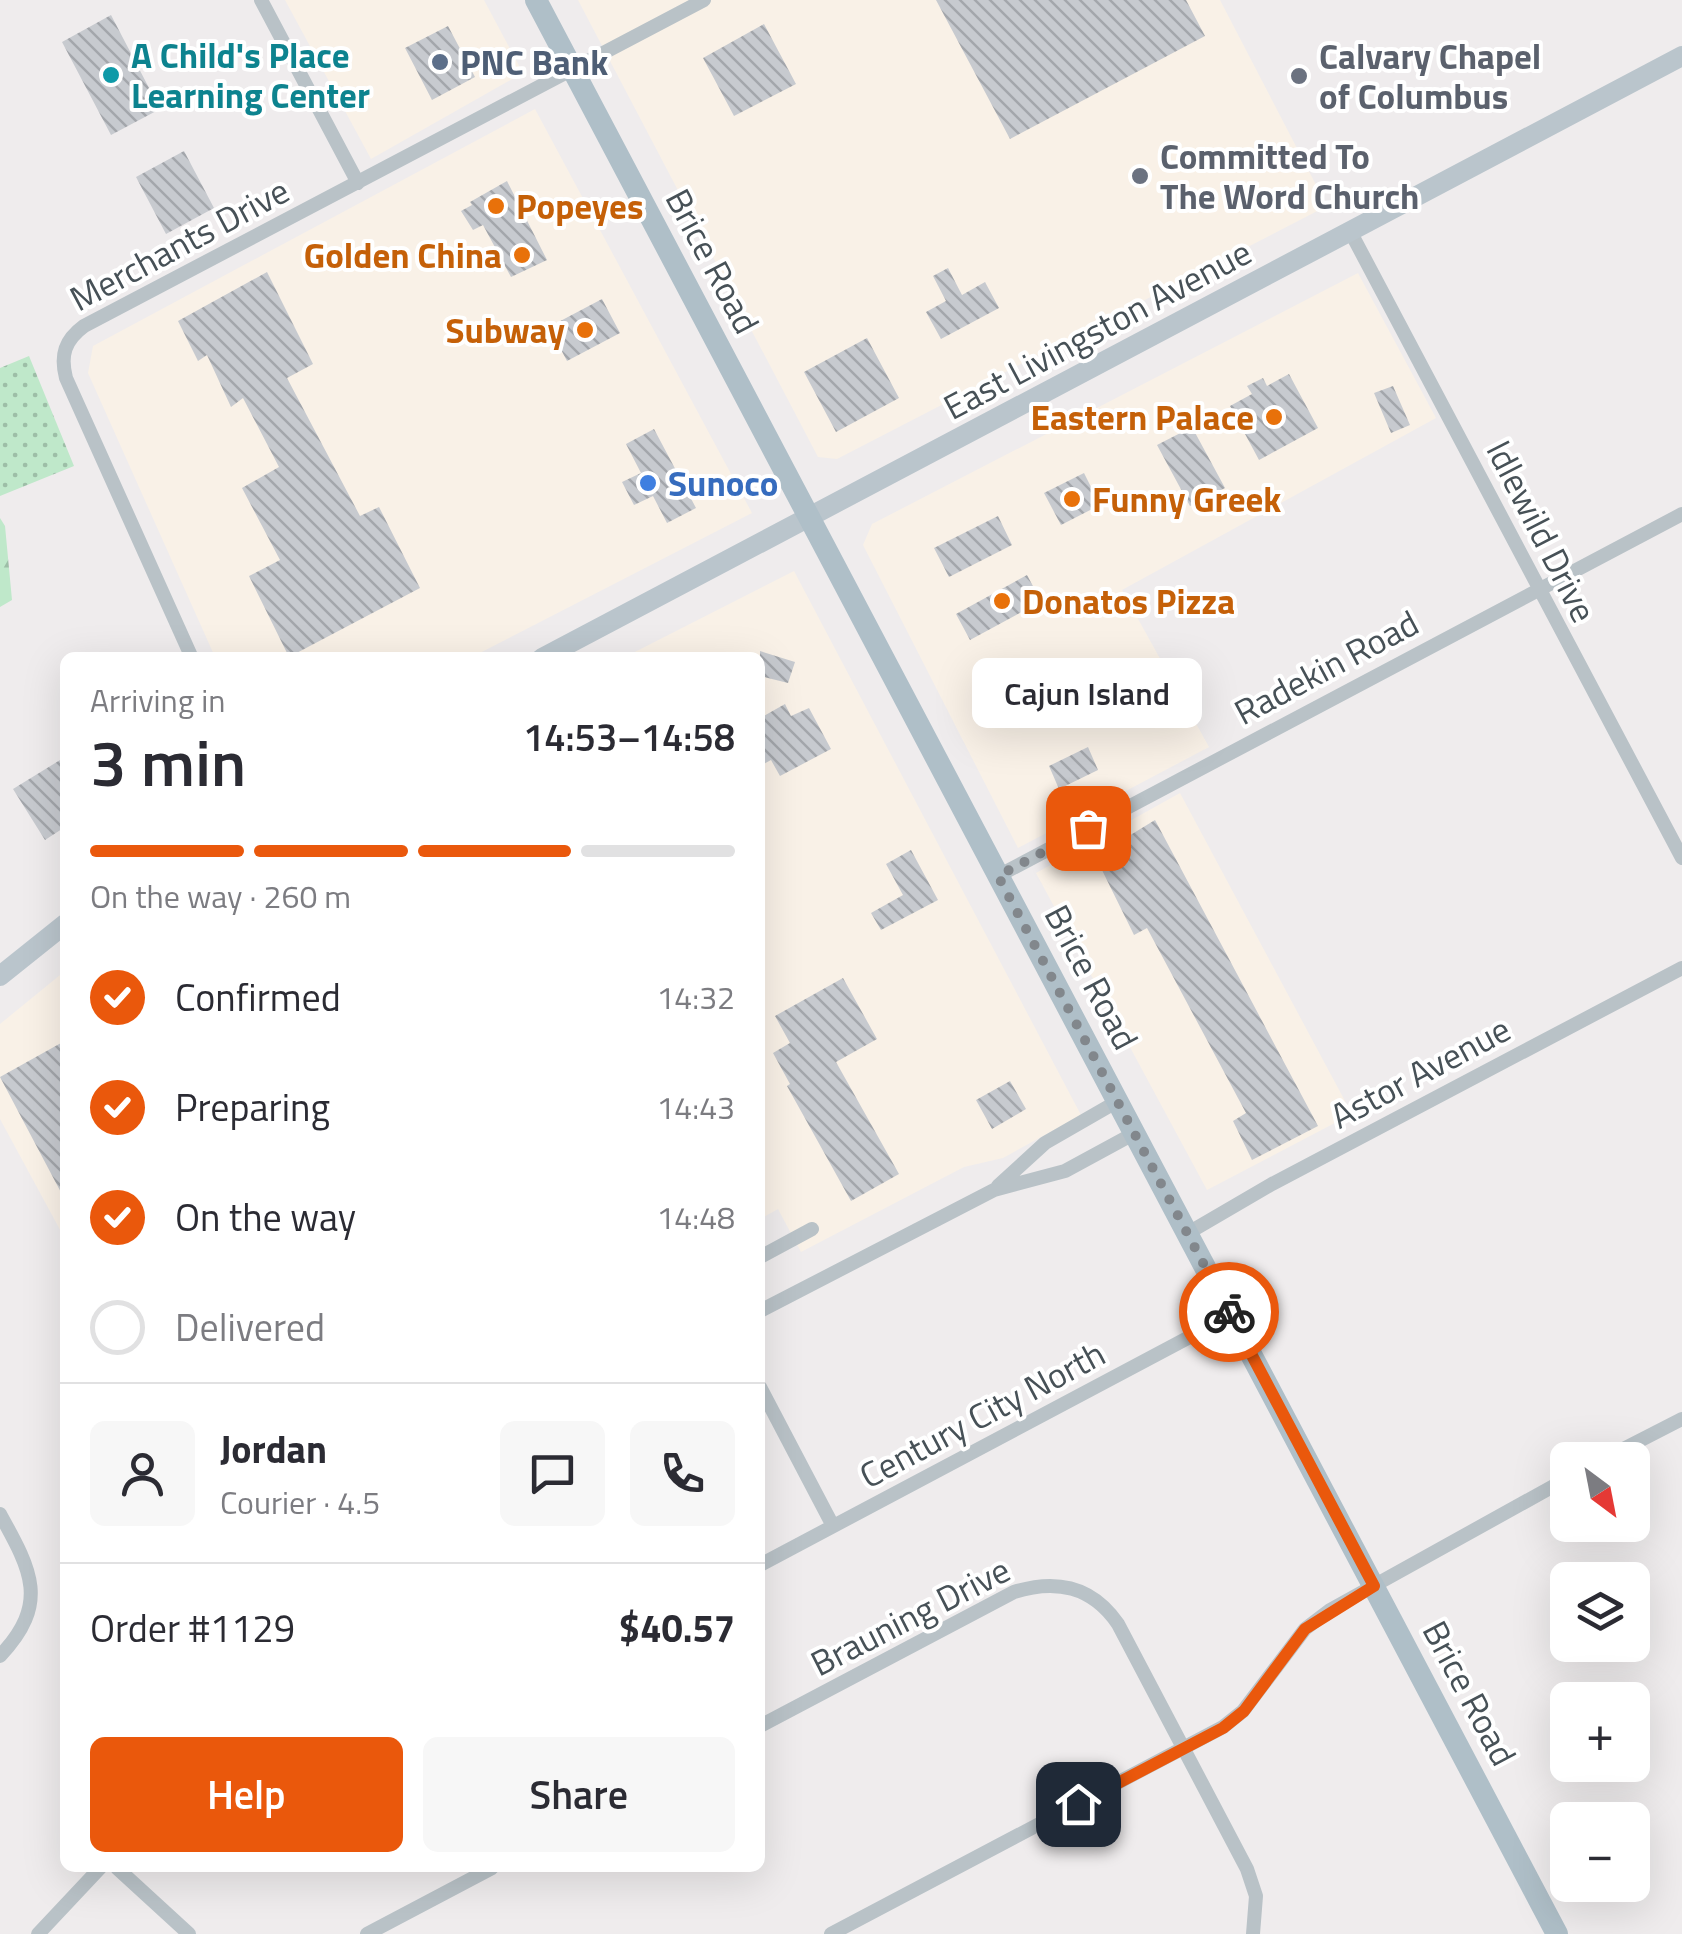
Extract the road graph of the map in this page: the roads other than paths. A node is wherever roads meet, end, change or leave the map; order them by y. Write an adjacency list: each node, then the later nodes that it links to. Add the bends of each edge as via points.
1 (260, 0): 6 (street)
2 (536, 0): 5 (main road, Brice Road)
3 (704, 0): 5 (street, Merchants Drive)
4 (1682, 56): 7 (main road, East Livingston Avenue)
5 (572, 70): 6 (street, Merchants Drive); 9 (main road, Brice Road)
6 (358, 182): 11 (street, Merchants Drive, via 84,326 64,349 66,378)
7 (1350, 230): 9 (main road, East Livingston Avenue); 10 (street, Idlewild Drive)
8 (1682, 514): 10 (street, Radekin Road)
9 (808, 519): 12 (main road, East Livingston Avenue); 14 (main road, Brice Road)
10 (1539, 589): 13 (street, Idlewild Drive); 14 (street, Radekin Road)
11 (189, 652)
12 (553, 652)
13 (1682, 858)
14 (998, 876): 18 (main road, Brice Road)
15 (60, 928): 17 (main road)
16 (1682, 968): 22 (street, Astor Avenue)
17 (0, 976)
18 (1118, 1102): 19 (main road, Brice Road); 20 (street, via 1045,1143)
19 (1134, 1133): 20 (street, via 1065,1171); 22 (main road, Brice Road)
20 (994, 1190): 24 (street)
21 (812, 1228): 23 (street)
22 (1188, 1233): 25 (main road, Brice Road)
23 (765, 1254)
24 (765, 1309)
25 (1231, 1315): 31 (street, Century City North); 33 (main road, Brice Road)
26 (765, 1396): 31 (street)
27 (1682, 1419): 28 (street)
28 (1637, 1442)
29 (1550, 1488): 33 (street)
30 (0, 1514): 34 (street, via 25,1560 32,1590 27,1620)
31 (834, 1526): 32 (street, Century City North)
32 (765, 1562)
33 (1374, 1586): 36 (street, via 1305,1629 1244,1711); 45 (main road, Brice Road)
34 (0, 1656)
35 (765, 1723): 36 (street, Brauning Drive, via 1014,1592 1052,1584 1072,1587 1107,1608)
36 (1183, 1748): 43 (street); 44 (street, Brauning Drive, via 1247,1869 1256,1896)
37 (96, 1872): 40 (street)
38 (122, 1872): 41 (street)
39 (484, 1872): 42 (street)
40 (38, 1934)
41 (189, 1934)
42 (367, 1934)
43 (832, 1934)
44 (1253, 1934)
45 (1557, 1934)

